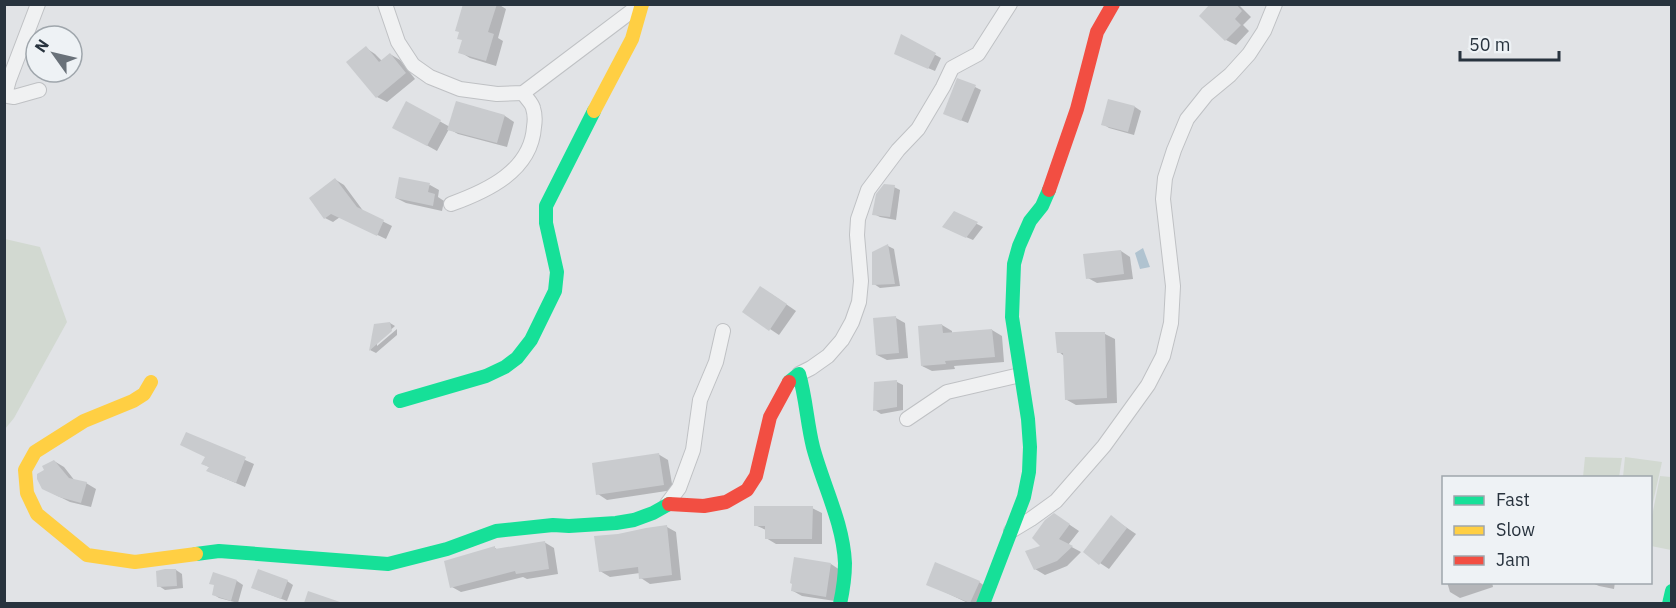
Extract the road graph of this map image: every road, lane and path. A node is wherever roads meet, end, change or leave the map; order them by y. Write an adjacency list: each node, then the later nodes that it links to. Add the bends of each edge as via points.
1 (38, 4): 7 (street, via 6,91 14,97)
2 (385, 4): 8 (street, via 398,42 413,64 430,77 460,89)
3 (642, 4): 8 (street); 14 (street, via 632,39 546,206 557,272 555,291 531,340 518,358 486,376)
4 (1010, 4): 11 (street, via 978,54 952,68 918,129 868,190 858,219 861,281 852,322 828,356)
5 (1113, 4): 12 (street, via 1097,32 1052,184 1029,222 1014,264 1012,316)
6 (1275, 4): 17 (street, via 1249,54 1207,94 1188,119 1173,150 1163,199 1173,286 1171,323 1163,356 1143,393 1104,446 1056,501)
7 (39, 90)
8 (523, 93): 9 (street, via 535,118 527,153 494,185)
9 (451, 204)
10 (723, 331): 16 (street, via 716,362 700,400 693,450 679,488)
11 (799, 374): 16 (street, via 778,399 756,476 747,490 726,502 704,506); 19 (street, via 820,471 843,539)
12 (1020, 375): 15 (street, via 946,392); 17 (street, via 1028,419 1029,472)
13 (151, 382): 16 (street, via 144,394 133,401 84,421 34,452 25,470 27,493 37,514 87,555 135,562 219,551 388,564 496,531 616,523 646,516)
14 (400, 401)
15 (907, 419)
16 (667, 504)
17 (1011, 531): 20 (street)
18 (1671, 591): 21 (street)
19 (840, 603)
20 (983, 603)
21 (1669, 603)

